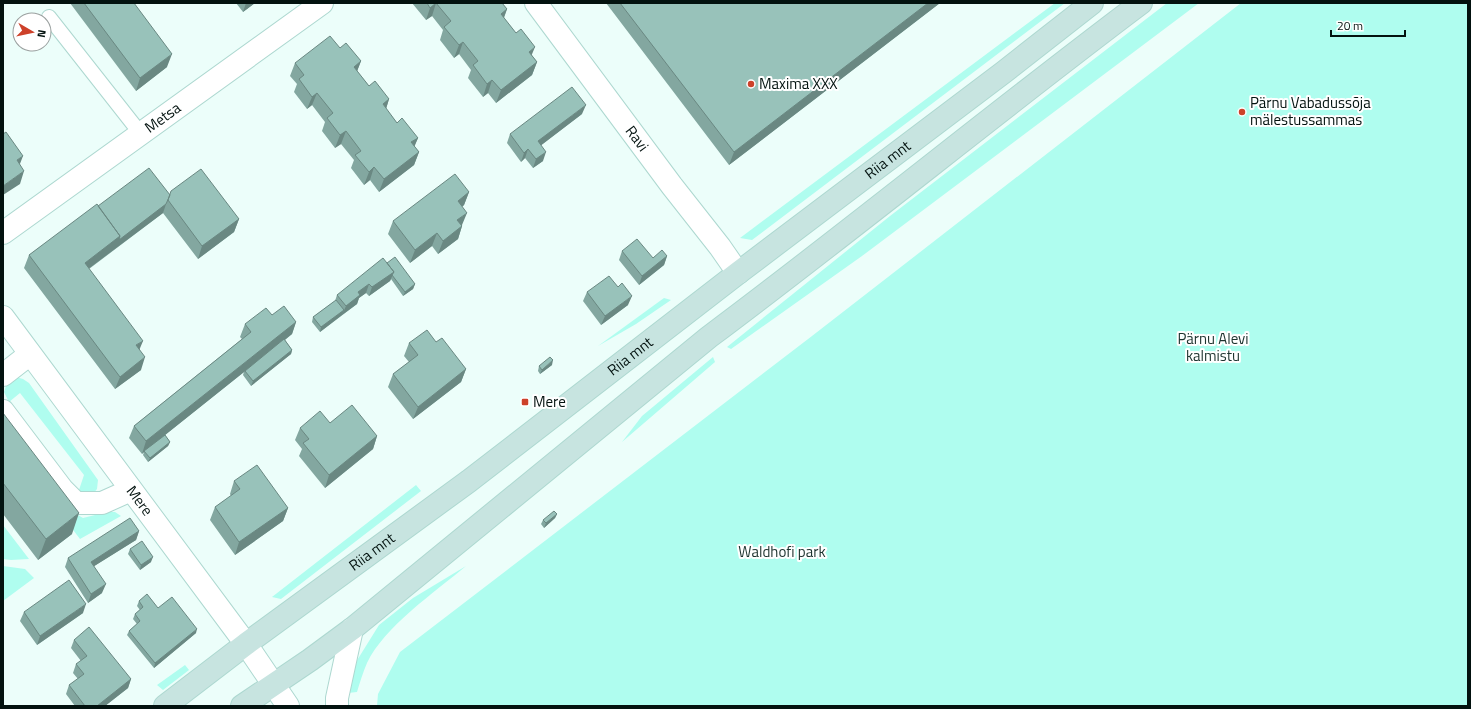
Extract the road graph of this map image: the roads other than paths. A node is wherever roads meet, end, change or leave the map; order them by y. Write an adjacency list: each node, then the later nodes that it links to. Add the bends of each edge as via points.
1 (322, 3): 6 (street, Metsa)
2 (536, 3): 8 (street, Ravi)
3 (1092, 3): 8 (main road, Riia mnt)
4 (1141, 3): 14 (main road, Riia mnt, via 709,337)
5 (52, 21): 6 (lane)
6 (141, 134): 7 (street, Metsa)
7 (3, 233)
8 (738, 273): 15 (main road, Riia mnt, via 469,481)
9 (3, 317): 10 (street, Mere)
10 (30, 354): 11 (street); 13 (street, Mere)
11 (3, 375)
12 (3, 411): 13 (street, via 62,489 76,503 102,504)
13 (132, 490): 15 (street, Mere)
14 (352, 629): 16 (main road, Riia mnt); 20 (street)
15 (246, 644): 16 (street, Mere); 17 (main road, Riia mnt)
16 (274, 685): 18 (main road, Riia mnt); 19 (street, Mere)
17 (165, 706)
18 (242, 706)
19 (288, 706)
20 (337, 706)

